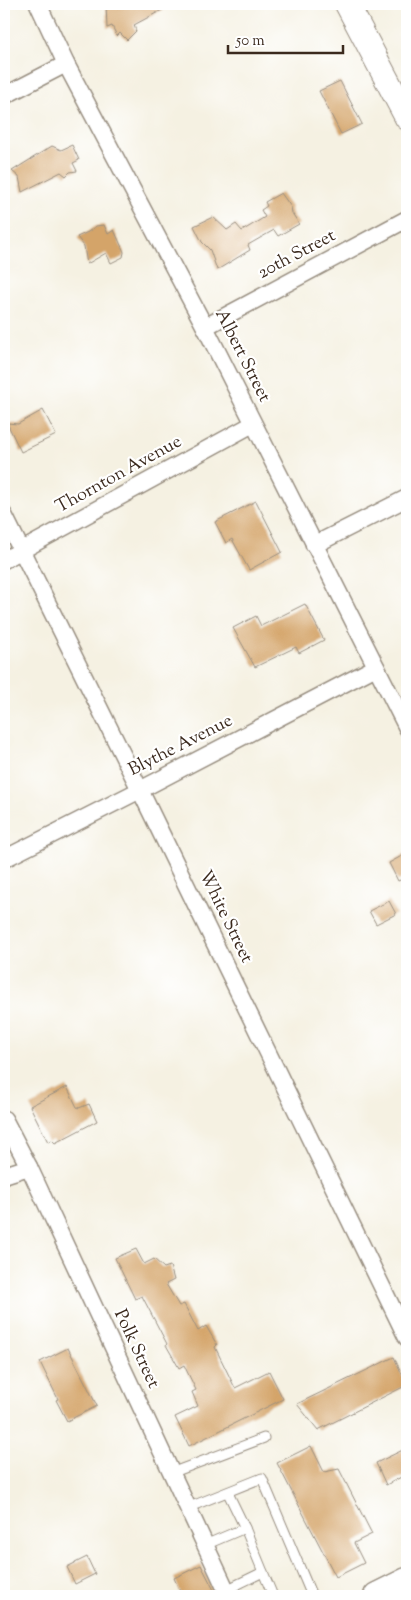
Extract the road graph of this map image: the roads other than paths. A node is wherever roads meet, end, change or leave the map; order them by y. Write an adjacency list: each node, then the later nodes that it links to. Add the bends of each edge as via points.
1 (347, 4): 5 (main road)
2 (44, 6): 3 (street, Albert Street)
3 (66, 64): 4 (street); 7 (street, Albert Street)
4 (4, 96)
5 (407, 118)
6 (407, 219): 7 (street, 20th Street)
7 (205, 327): 8 (street, Albert Street)
8 (254, 424): 11 (street, Albert Street); 12 (street, Thornton Avenue)
9 (407, 498): 11 (street)
10 (4, 515): 12 (street, White Street)
11 (314, 544): 14 (street, Albert Street)
12 (22, 551): 13 (street, Thornton Avenue); 16 (street, White Street)
13 (4, 560)
14 (376, 668): 15 (street, Albert Street); 16 (street, Blythe Avenue)
15 (407, 728)
16 (140, 790): 17 (street, Blythe Avenue); 21 (street, White Street)
17 (4, 859)
18 (4, 1119): 19 (street, Polk Street)
19 (29, 1167): 20 (street); 23 (street, Polk Street)
20 (4, 1175)
21 (407, 1338)
22 (264, 1438): 23 (lane)
23 (171, 1473): 25 (street, Polk Street)
24 (228, 1493): 25 (lane); 26 (lane); 32 (lane, via 262,1478)
25 (187, 1508): 27 (street, Polk Street)
26 (245, 1528): 27 (lane); 28 (lane)
27 (205, 1545): 30 (street, Polk Street)
28 (264, 1572): 30 (lane); 31 (lane)
29 (407, 1582): 33 (main road)
30 (227, 1593)
31 (273, 1596)
32 (312, 1596)
33 (377, 1596)

